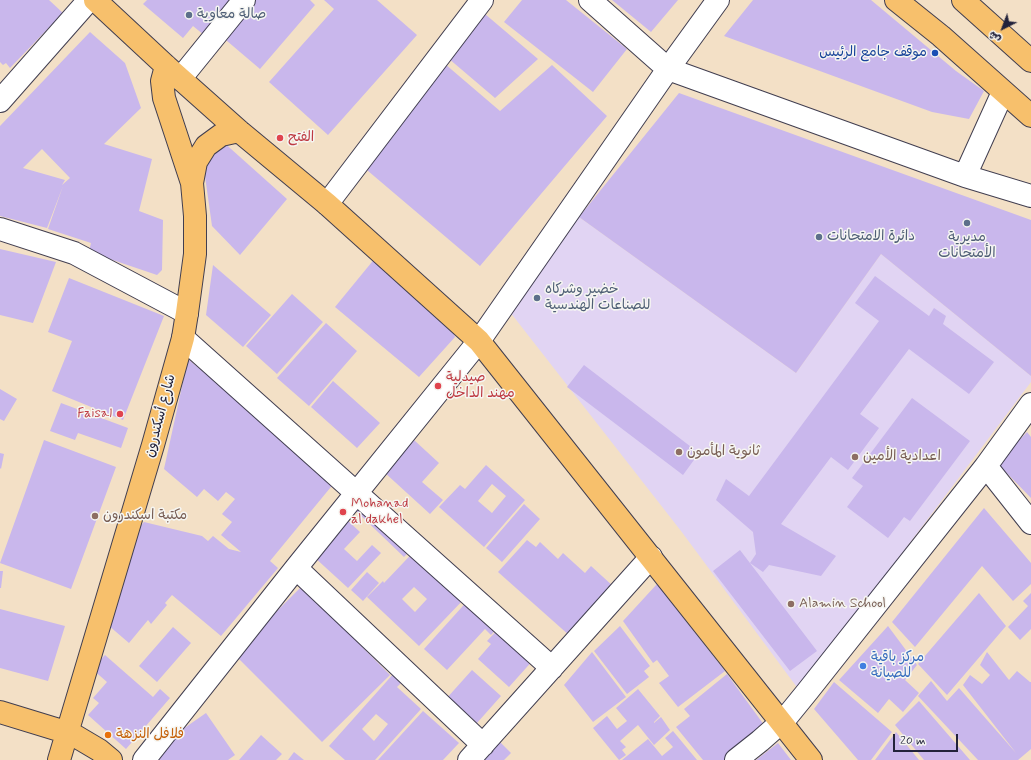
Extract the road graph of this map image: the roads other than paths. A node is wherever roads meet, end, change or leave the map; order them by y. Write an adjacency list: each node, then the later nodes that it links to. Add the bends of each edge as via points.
1 (89, 0): 13 (street)
2 (95, 0): 11 (main road)
3 (244, 0): 11 (street)
4 (482, 0): 19 (street)
5 (590, 0): 10 (street)
6 (718, 0): 10 (street)
7 (896, 0): 12 (main road, via 941,36)
8 (963, 0): 9 (main road)
9 (1031, 61)
10 (668, 69): 16 (street); 23 (street)
11 (173, 72): 15 (main road); 17 (main road, شارع أسكندرون, via 162,81 164,98)
12 (1003, 92): 14 (main road); 16 (street)
13 (0, 101)
14 (1031, 116)
15 (239, 131): 17 (main road, via 221,135 206,146 196,162); 19 (main road)
16 (965, 176): 18 (street)
17 (192, 183): 21 (main road, شارع أسكندرون, via 195,254)
18 (1031, 196)
19 (327, 204): 23 (main road)
20 (0, 229): 21 (street, via 74,253)
21 (187, 313): 22 (main road, شارع أسكندرون)
22 (183, 338): 26 (street); 33 (main road, شارع أسكندرون)
23 (479, 341): 26 (street); 28 (main road)
24 (1031, 404): 25 (street)
25 (986, 466): 27 (street); 32 (street, via 808,692)
26 (357, 493): 29 (street); 30 (street)
27 (1031, 523)
28 (651, 557): 30 (street); 32 (main road)
29 (296, 568): 34 (street); 37 (street)
30 (552, 668): 34 (street)
31 (0, 712): 33 (main road)
32 (781, 722): 38 (street); 39 (main road)
33 (67, 733): 35 (main road, شارع أسكندرون); 36 (main road, via 99,750)
34 (476, 752)
35 (59, 760)
36 (111, 760)
37 (144, 760)
38 (736, 760)
39 (811, 760)

